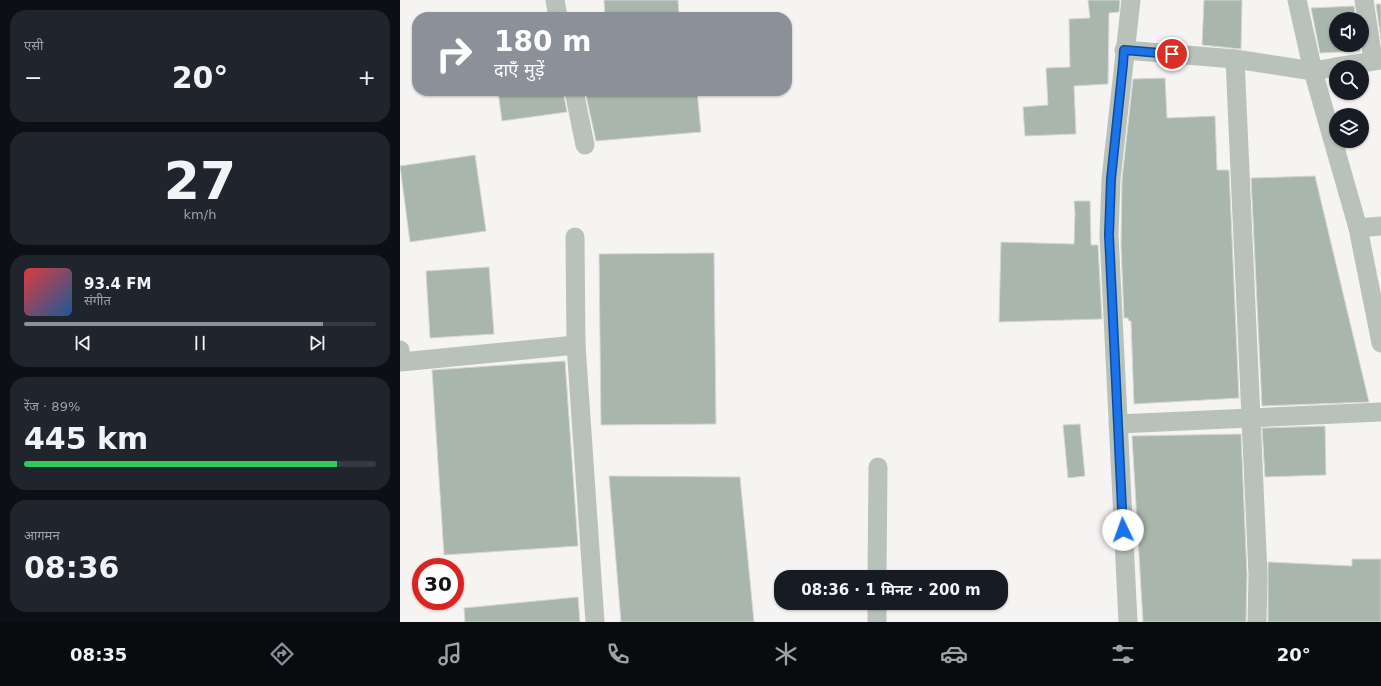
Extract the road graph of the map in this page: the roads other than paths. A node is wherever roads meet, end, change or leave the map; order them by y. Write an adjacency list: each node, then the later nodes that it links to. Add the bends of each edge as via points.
1 (555, 0): 5 (street)
2 (1131, 0): 6 (street)
3 (1297, 0): 10 (street)
4 (1364, 0): 8 (street)
5 (557, 12)
6 (1124, 50): 7 (street); 21 (street, via 1111,179 1109,235)
7 (1235, 60): 10 (street); 20 (street)
8 (1377, 60)
9 (1329, 68): 10 (street)
10 (1313, 71): 14 (street)
11 (575, 96): 12 (street)
12 (585, 145)
13 (1381, 226): 14 (street)
14 (1358, 228): 16 (street)
15 (575, 237): 17 (street)
16 (1381, 343)
17 (576, 345): 18 (street); 25 (street)
18 (400, 358)
19 (1381, 412): 20 (street)
20 (1250, 417): 21 (street); 28 (street, via 1258,575)
21 (1118, 424): 27 (street)
22 (878, 467): 23 (street)
23 (877, 570)
24 (877, 610): 26 (street)
25 (594, 622)
26 (877, 622)
27 (1128, 622)
28 (1257, 622)

